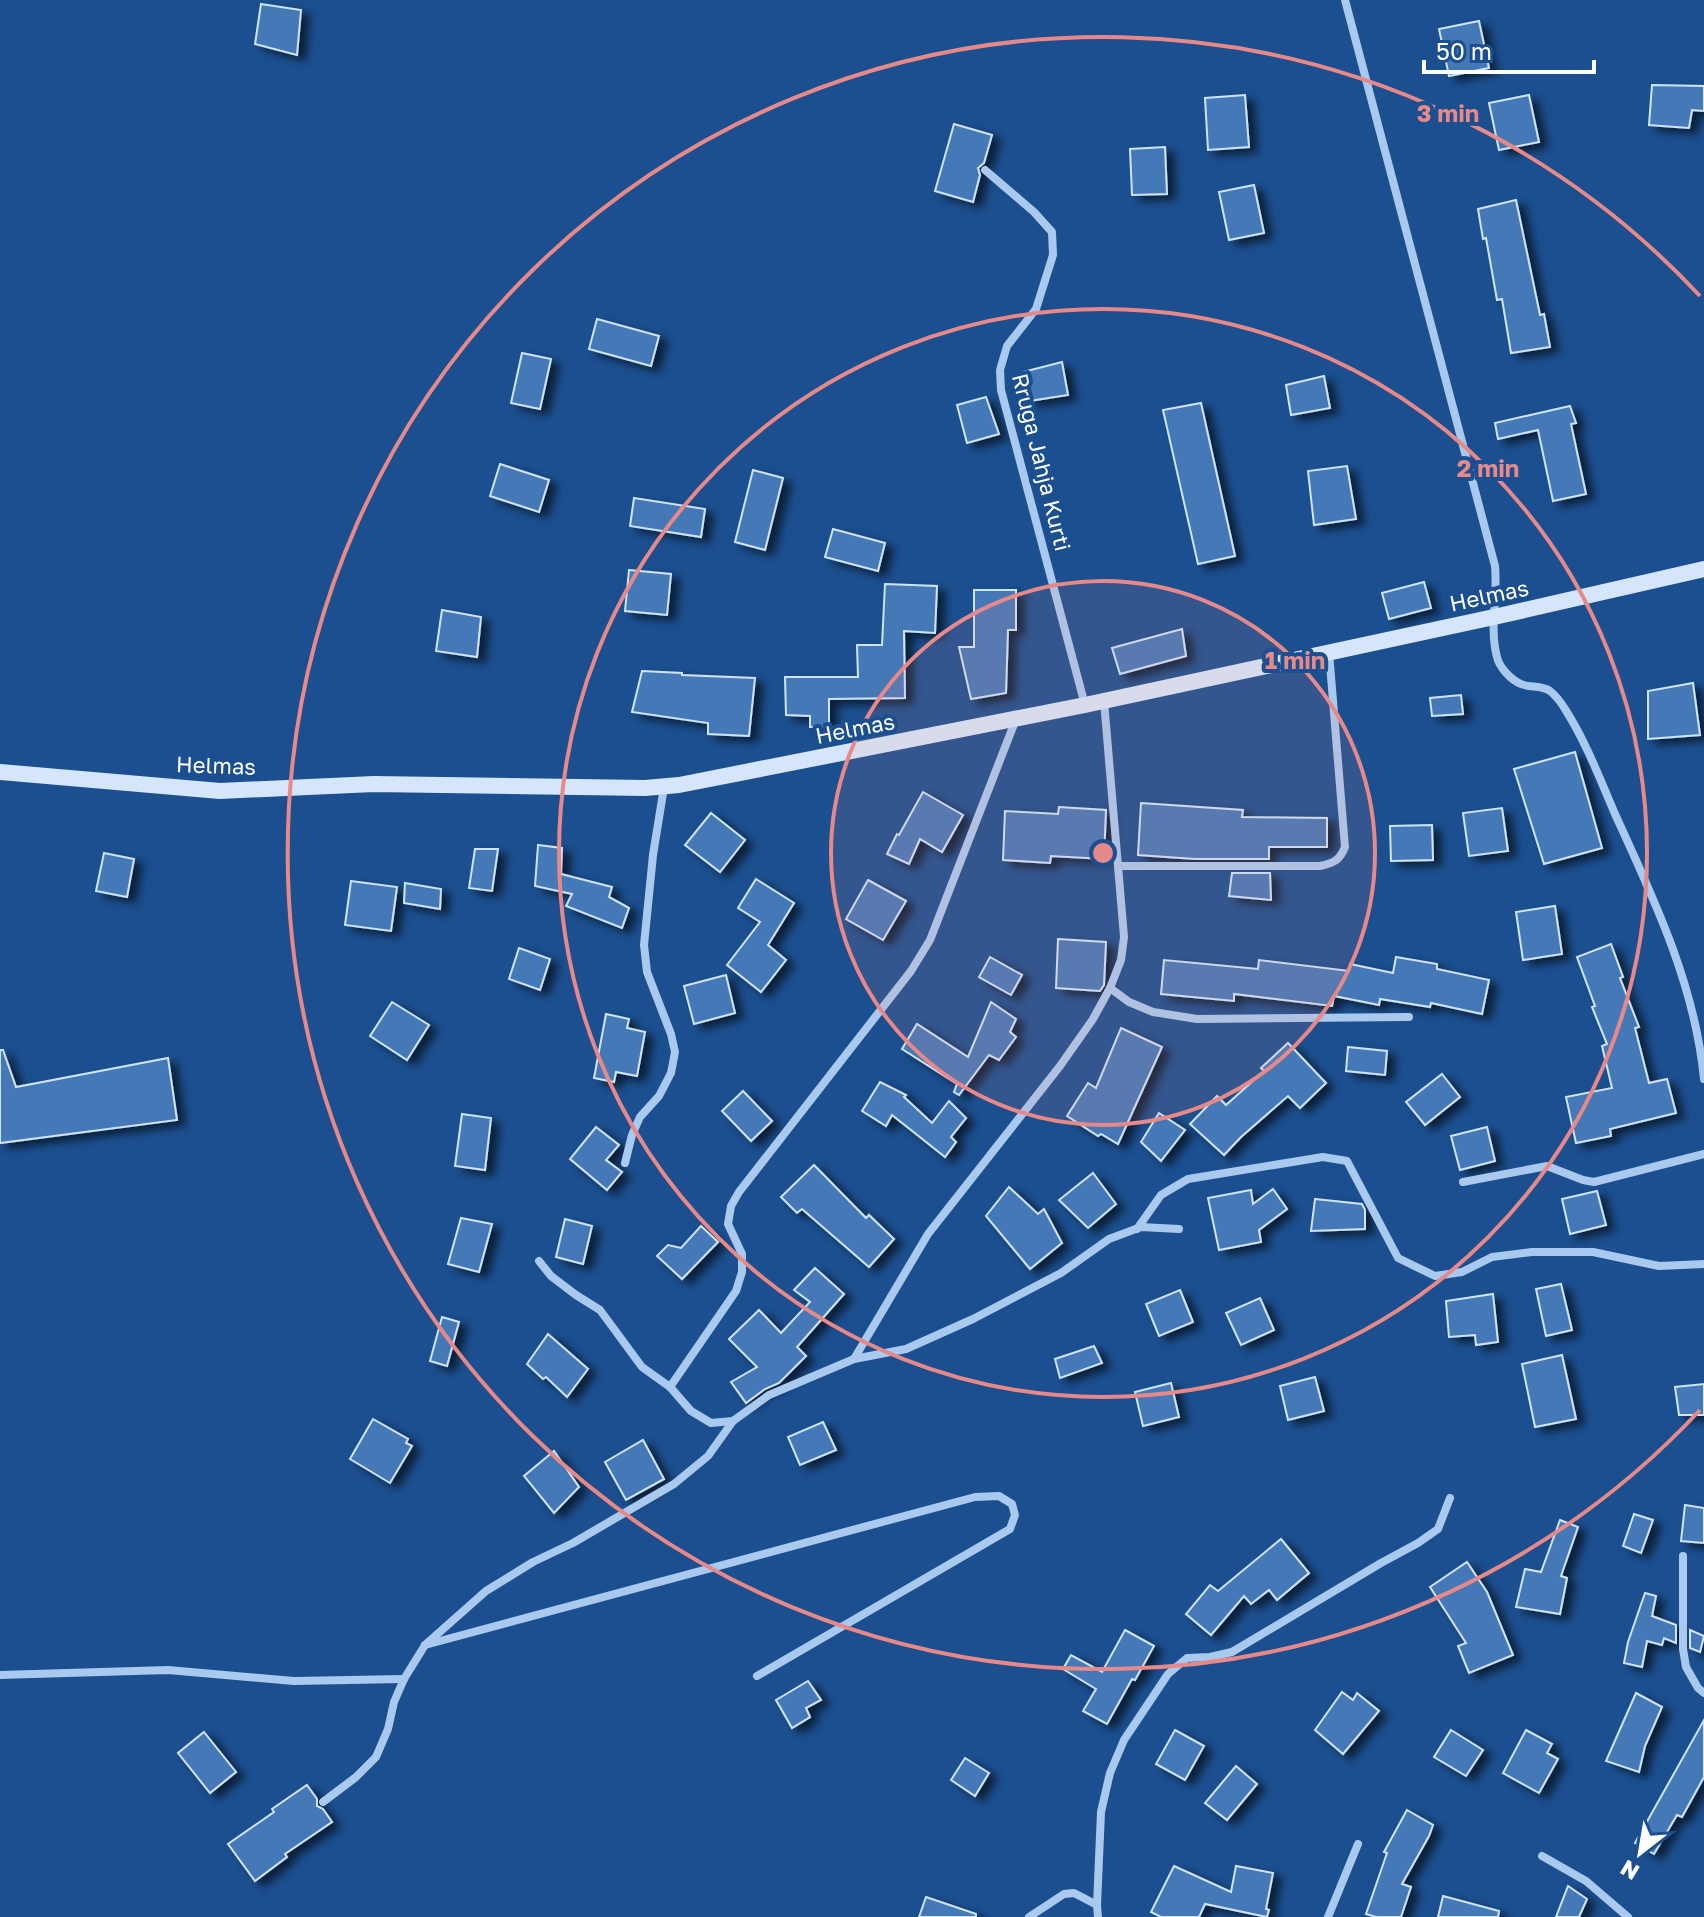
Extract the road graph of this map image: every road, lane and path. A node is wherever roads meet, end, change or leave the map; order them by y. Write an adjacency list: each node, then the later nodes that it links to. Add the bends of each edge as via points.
1 (1345, 0): 4 (street, via 1495,566)
2 (985, 170): 7 (street, Rruga Jahja Kurti, via 1052,232 1053,255 1036,309 1007,346 1001,390)
3 (1704, 569): 4 (street, Helmas)
4 (1494, 617): 5 (street, Helmas); 14 (street, via 1497,660 1521,684 1549,689 1565,708 1631,847 1690,1000)
5 (1329, 652): 6 (street, Helmas); 11 (street, via 1342,856 1320,866)
6 (1104, 701): 7 (street, Helmas); 11 (street)
7 (1085, 705): 8 (street, Helmas)
8 (1017, 719): 10 (street, Helmas); 23 (street, via 930,940 731,1206 728,1224 742,1254 736,1291)
9 (0, 772): 10 (street, Helmas, via 220,791 374,784)
10 (664, 787): 16 (street, via 644,945 647,972 675,1052 659,1096 640,1117)
11 (1119, 866): 12 (street, via 1124,937)
12 (1110, 988): 13 (street, via 1153,1012 1197,1019); 22 (street, via 1060,1066 928,1234)
13 (1409, 1017)
14 (1704, 1079)
15 (1704, 1154): 17 (street, via 1594,1182 1547,1166)
16 (625, 1163)
17 (1463, 1182)
18 (1137, 1229): 19 (street); 21 (street, via 1161,1195 1188,1179 1323,1157 1347,1161 1398,1258 1435,1276 1462,1272 1492,1257 1532,1252 1593,1252 1659,1266); 22 (street, via 1109,1239 1061,1273 973,1319 906,1349)
19 (1179, 1229)
20 (539, 1261): 23 (street, via 551,1276 600,1310 642,1367)
21 (1704, 1264)
22 (854, 1359): 24 (street, via 769,1395)
23 (670, 1387): 24 (street, via 691,1411 711,1423)
24 (733, 1421): 27 (street, via 708,1456 674,1484 486,1591)
25 (1450, 1498): 35 (street, via 1438,1529 1418,1543 1232,1652 1187,1658 1168,1674 1124,1740 1110,1773 1101,1812)
26 (1683, 1556): 31 (street, via 1683,1649 1686,1667)
27 (425, 1645): 29 (street, via 975,1497 999,1496 1012,1504 1010,1529); 30 (street)
28 (0, 1675): 30 (street, via 168,1670 294,1681)
29 (757, 1676)
30 (404, 1679): 32 (street, via 376,1757)
31 (1704, 1693)
32 (323, 1802)
33 (1358, 1844): 38 (street)
34 (1542, 1856): 39 (street, via 1586,1881)
35 (1097, 1905): 36 (street, via 1074,1893 1064,1894); 37 (street)
36 (1029, 1917)
37 (1098, 1917)
38 (1328, 1917)
39 (1628, 1917)

